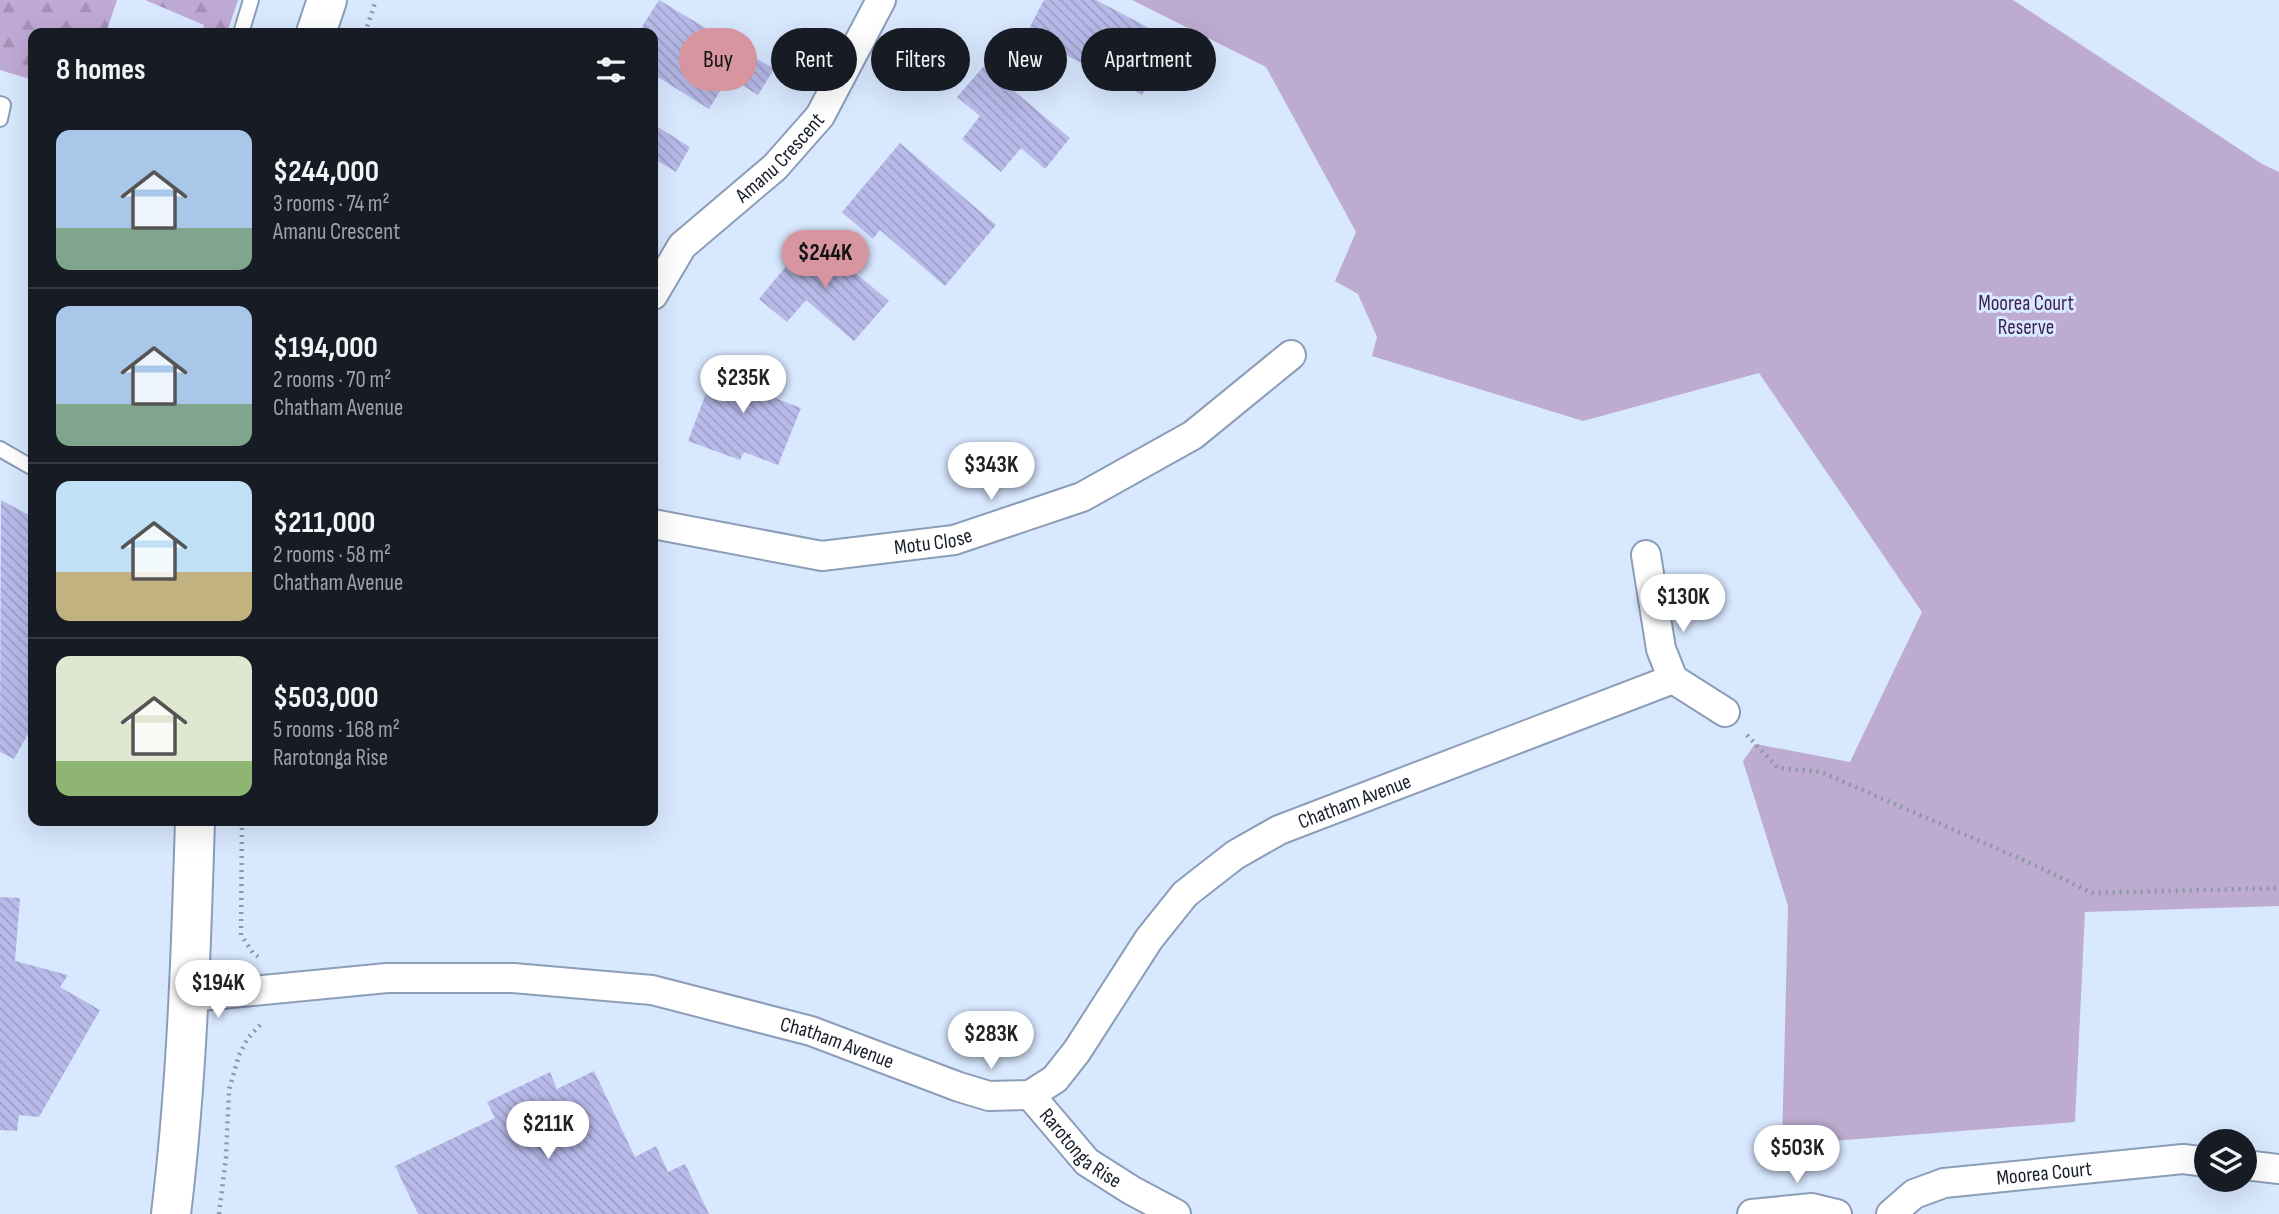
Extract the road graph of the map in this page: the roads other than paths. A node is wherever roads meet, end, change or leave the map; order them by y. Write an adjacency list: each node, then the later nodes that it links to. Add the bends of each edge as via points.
1 (251, 0): 4 (lane)
2 (327, 0): 5 (street)
3 (881, 0): 8 (street, Amanu Crescent, via 820,116 775,167 682,246)
4 (243, 28)
5 (318, 28)
6 (0, 104): 7 (lane)
7 (0, 119)
8 (658, 287)
9 (1291, 355): 12 (street, Motu Close, via 1193,435 1094,491 954,540 821,556)
10 (0, 449): 11 (lane)
11 (28, 465)
12 (658, 525)
13 (1646, 555): 14 (street, via 1661,649)
14 (1673, 678): 15 (street); 18 (street, Chatham Avenue, via 1279,830 1235,855 1185,894 1149,939 1077,1051 1055,1079)
15 (1725, 712)
16 (195, 826): 17 (street)
17 (190, 997): 18 (street, Chatham Avenue, via 387,978 513,978 652,990 811,1031 989,1096); 22 (street)
18 (1030, 1095): 23 (street, Rarotonga Rise, via 1087,1162)
19 (2194, 1160): 26 (street, Moorea Court, via 1944,1183 1914,1194)
20 (2257, 1166): 21 (street)
21 (2279, 1169)
22 (171, 1214)
23 (1176, 1214)
24 (1752, 1214): 25 (street, via 1812,1208)
25 (1837, 1214)
26 (1891, 1214)

